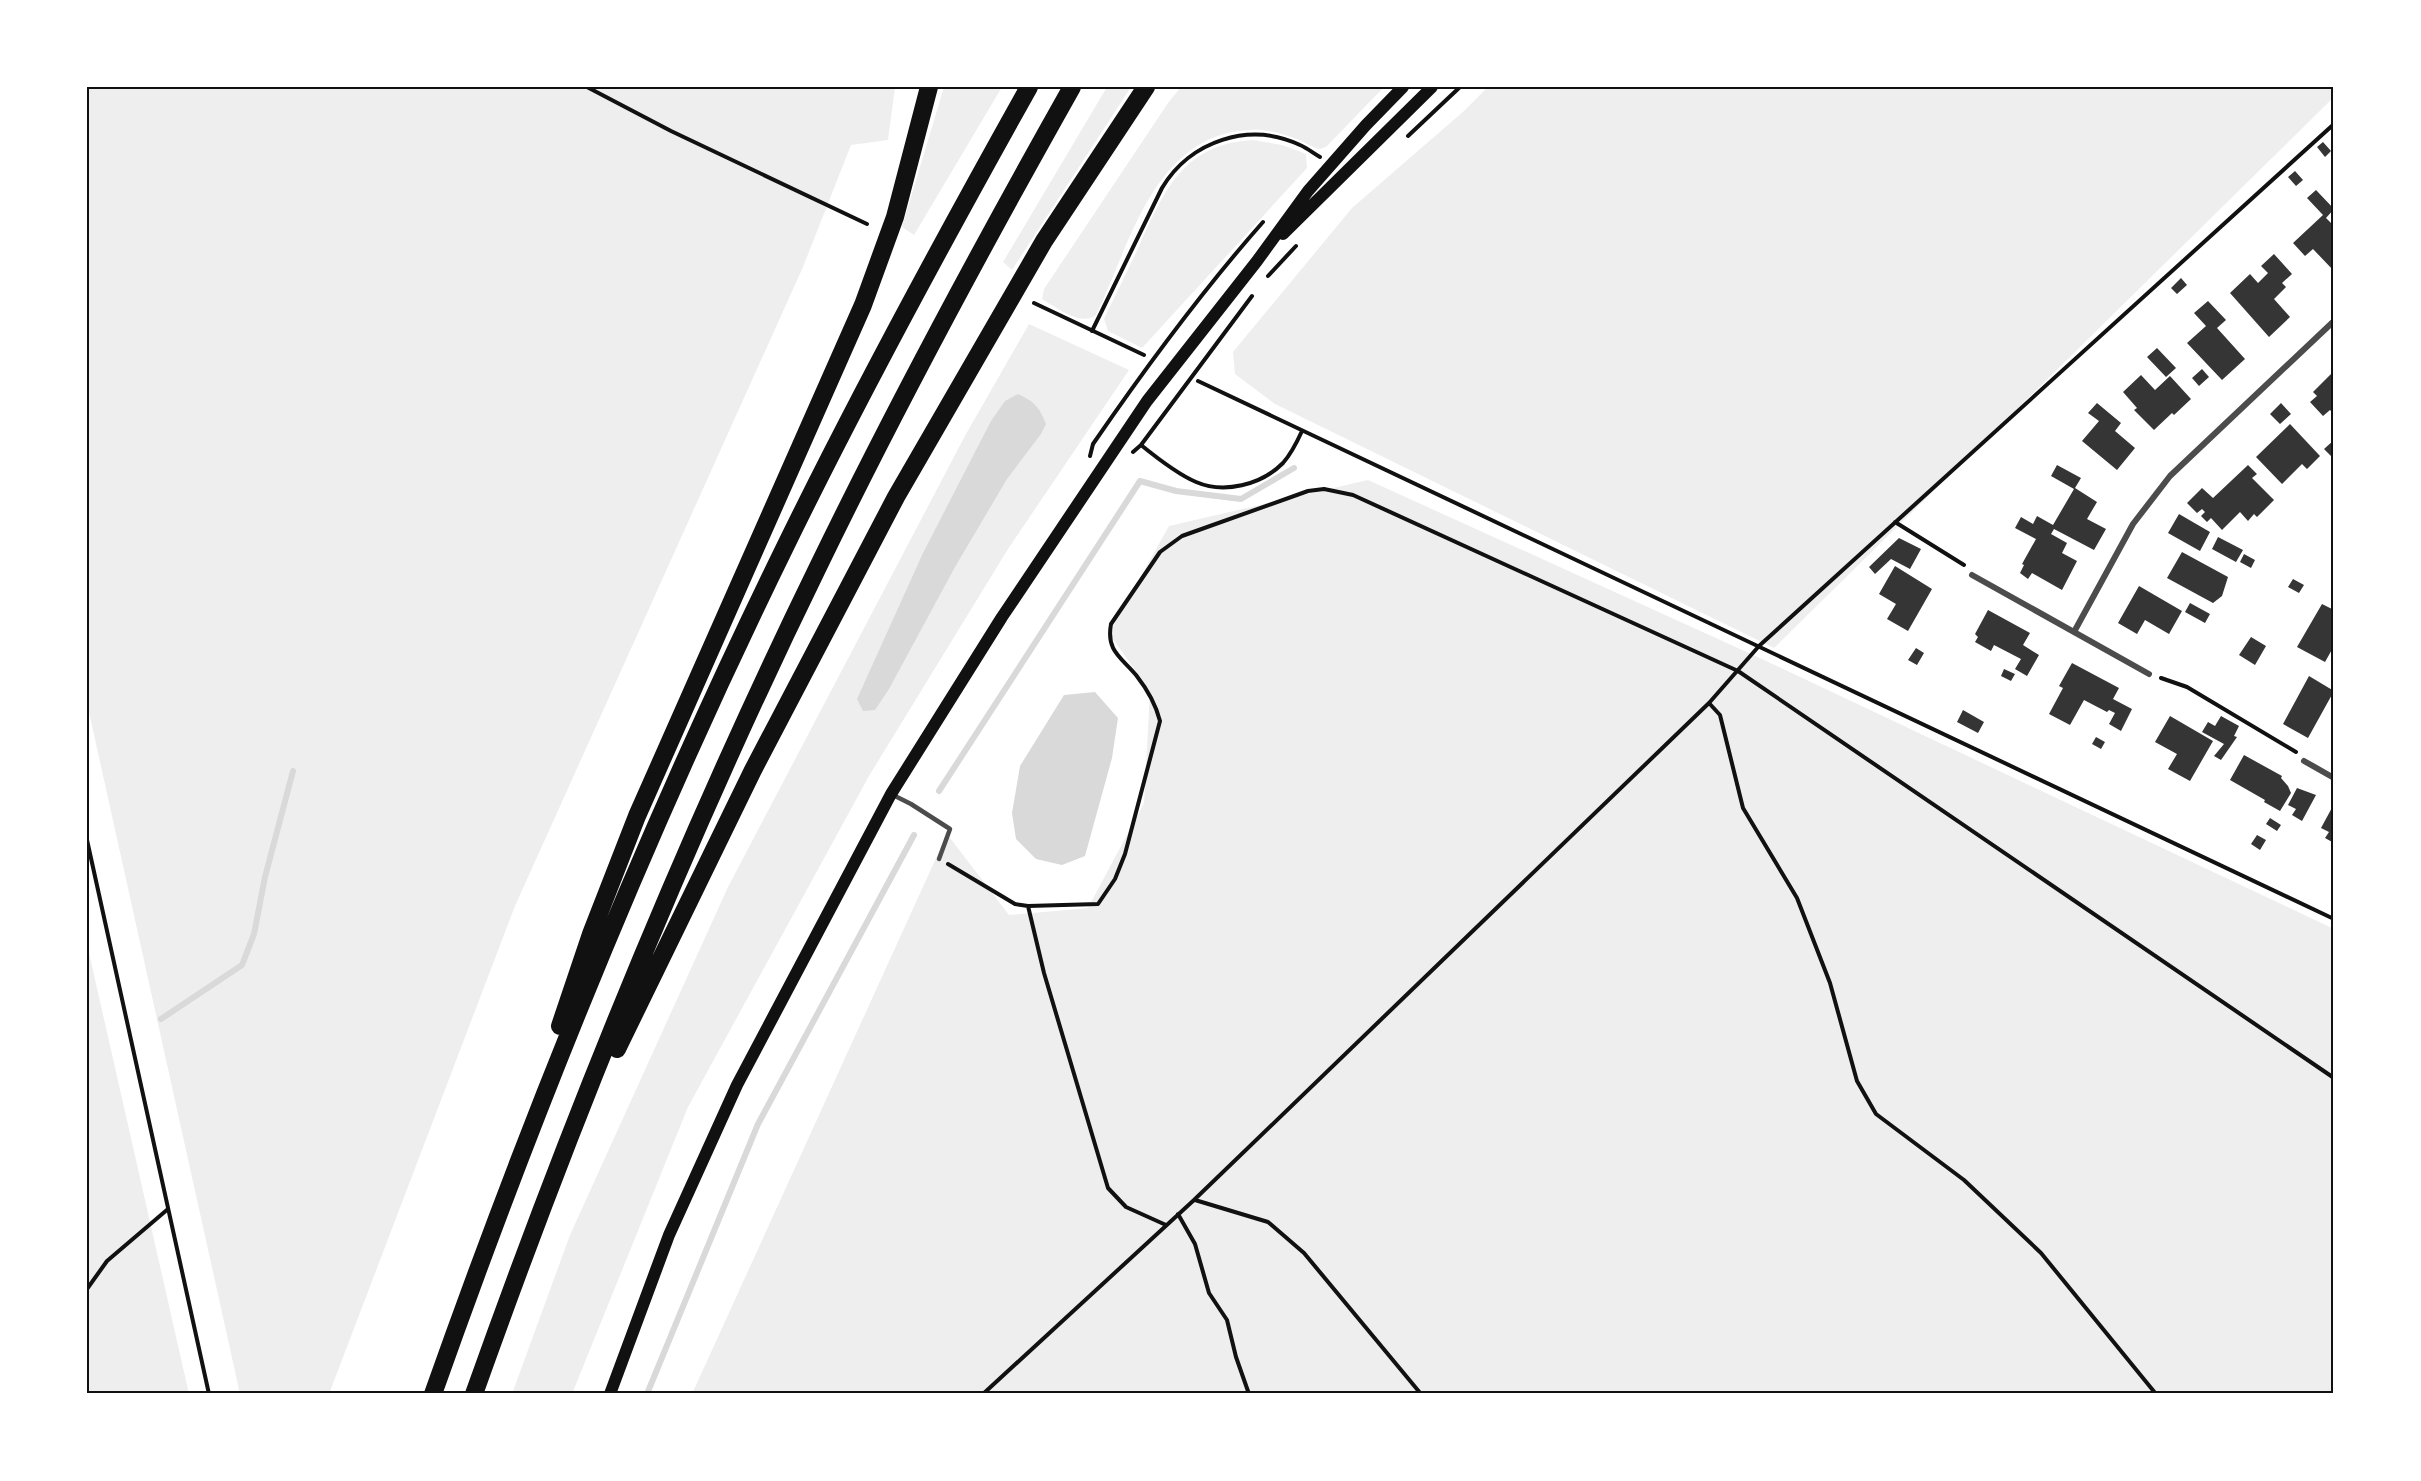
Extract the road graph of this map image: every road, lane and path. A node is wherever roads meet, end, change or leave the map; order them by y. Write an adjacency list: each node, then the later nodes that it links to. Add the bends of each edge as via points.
1 (587, 87): 12 (path)
2 (929, 87): 45 (highway, via 895,217 863,305 638,816 591,934)
3 (1029, 87): 45 (highway, via 874,369 774,570 608,938)
4 (1072, 87): 40 (highway, via 997,220 818,567 652,933)
5 (1146, 87): 40 (highway, via 1044,241 896,497 753,770)
6 (1403, 87): 14 (main road, via 1308,191)
7 (1432, 87): 14 (main road)
8 (1460, 87): 10 (path)
9 (2334, 124): 25 (path)
10 (1399, 144)
11 (1320, 158): 19 (path, via 1290,141 1256,135 1234,136 1192,154 1162,188)
12 (867, 224)
13 (1298, 244): 15 (path)
14 (1257, 261): 34 (main road, via 1148,401 1089,486)
15 (1266, 279)
16 (1259, 288): 23 (path)
17 (1034, 303): 19 (path)
18 (2334, 321): 27 (street, via 2170,476 2133,525)
19 (1092, 331): 20 (path)
20 (1144, 355)
21 (1198, 381): 22 (path)
22 (1302, 431): 23 (path, via 1294,448 1275,469 1251,483 1233,487 1196,482); 28 (path)
23 (1141, 446): 24 (path)
24 (1124, 460)
25 (1895, 522): 26 (path); 28 (path)
26 (1972, 575): 27 (street)
27 (2074, 632): 30 (street)
28 (1759, 646): 29 (path); 38 (path)
29 (1738, 671): 31 (path); 37 (path, via 1353,495 1324,489 1308,492 1182,536 1161,552 1111,624 1109,636 1115,653 1137,676 1156,706 1160,721 1125,854 1115,879 1098,903); 39 (path)
30 (2149, 674): 32 (path, via 2187,687 2294,751)
31 (1709, 703): 41 (path); 54 (path, via 1720,715 1743,808 1797,898 1830,983 1857,1081 1876,1114 1964,1180 2041,1253)
32 (2304, 761): 33 (street)
33 (2334, 778)
34 (891, 794): 36 (lane, via 950,829); 50 (main road, via 737,1085 669,1235)
35 (87, 840): 42 (path)
36 (939, 859): 37 (path, via 1015,904)
37 (1028, 906): 44 (path, via 1108,1188 1126,1207)
38 (2334, 919)
39 (2334, 1078)
40 (552, 1180): 49 (highway)
41 (1194, 1200): 43 (path); 53 (path, via 1268,1222 1304,1253)
42 (168, 1209): 46 (path, via 107,1261); 47 (path)
43 (1178, 1214): 44 (path); 52 (path, via 1195,1244 1209,1293 1227,1320)
44 (1166, 1225): 51 (path)
45 (490, 1236): 48 (highway)
46 (87, 1289)
47 (209, 1394)
48 (433, 1394)
49 (474, 1394)
50 (610, 1394)
51 (984, 1394)
52 (1250, 1394)
53 (1421, 1394)
54 (2156, 1394)

